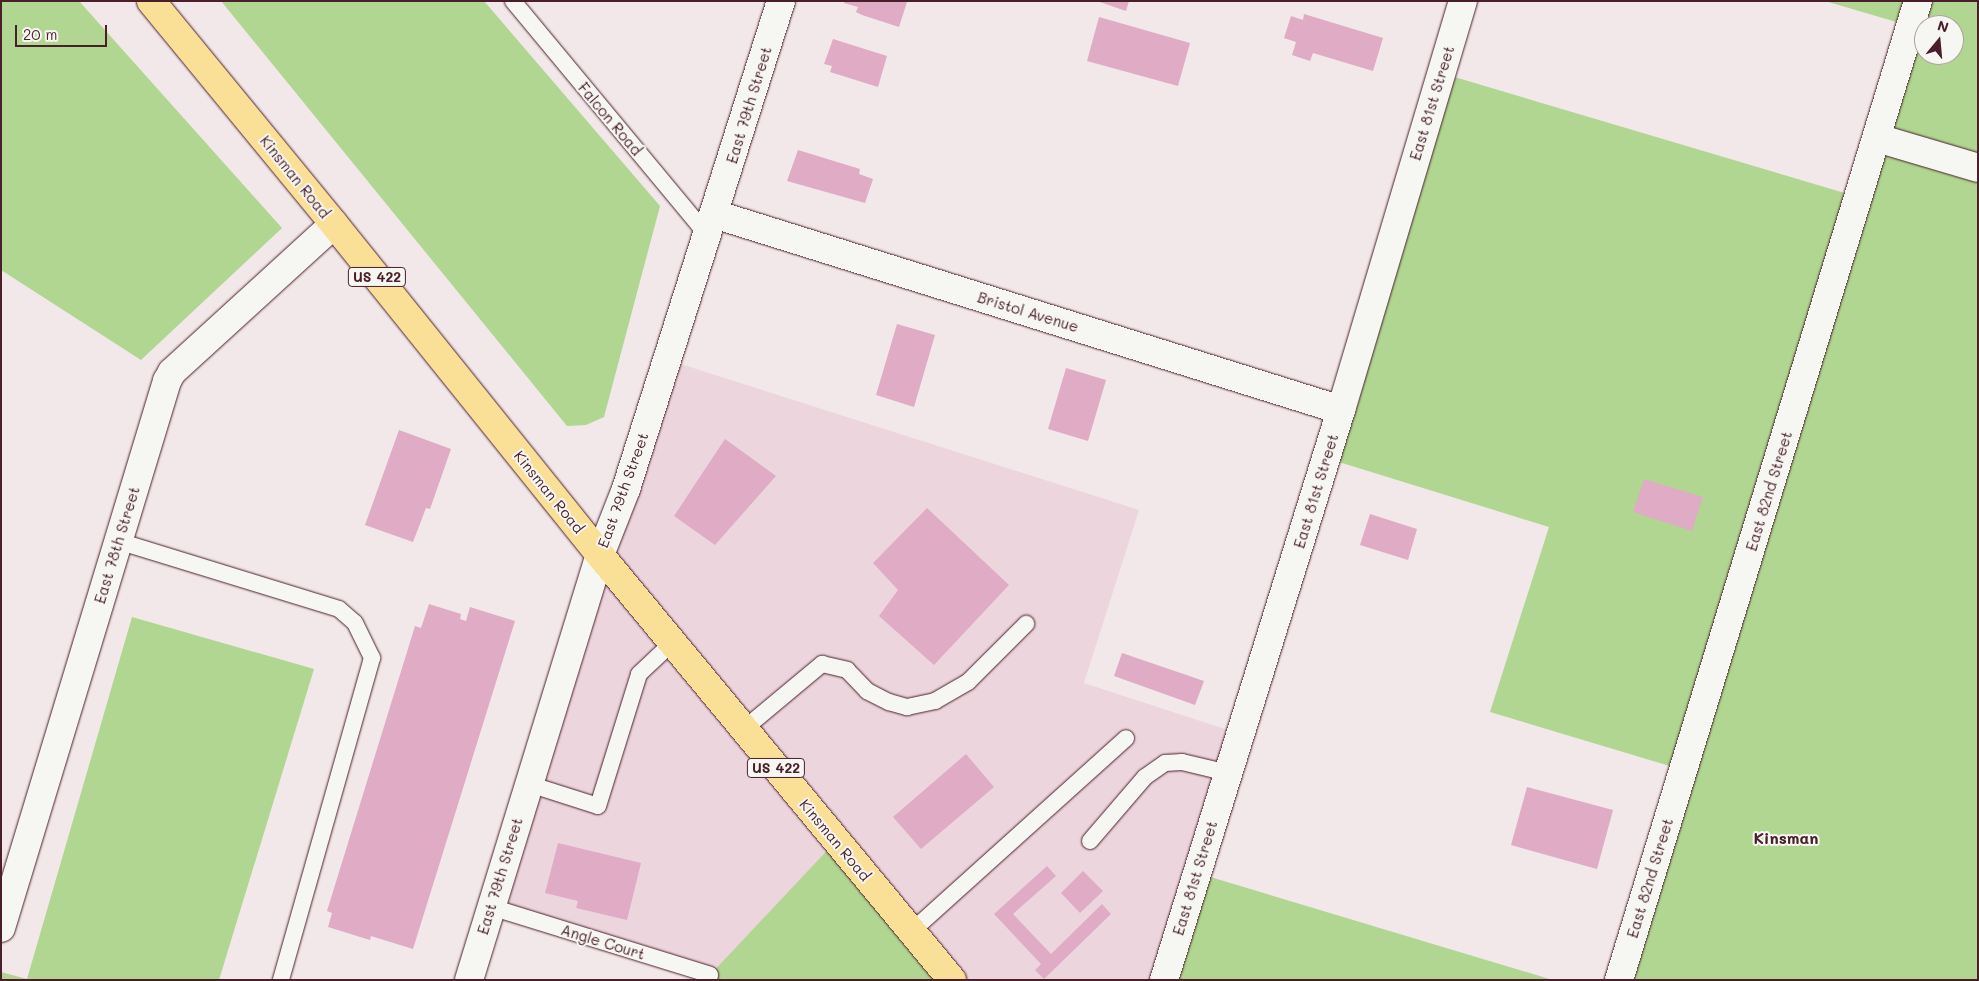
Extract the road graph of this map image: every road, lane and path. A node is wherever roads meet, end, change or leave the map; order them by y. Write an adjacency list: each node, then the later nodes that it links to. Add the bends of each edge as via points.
1 (151, 1): 8 (main road, Kinsman Road / US 422)
2 (513, 1): 9 (lane, Falcon Road)
3 (781, 1): 9 (street, East 79th Street)
4 (1463, 1): 10 (street, East 81st Street)
5 (1918, 1): 6 (street, East 82nd Street)
6 (1877, 138): 7 (street); 28 (street, East 82nd Street)
7 (1978, 168)
8 (334, 224): 11 (street, East 78th Street, via 172,372 166,381); 12 (main road, Kinsman Road / US 422)
9 (711, 225): 10 (street, Bristol Avenue); 12 (street, East 79th Street, via 626,489)
10 (1341, 410): 17 (street, East 81st Street)
11 (118, 541): 21 (street, East 78th Street); 23 (lane, via 339,609 355,623 372,658)
12 (600, 555): 14 (main road, Kinsman Road / US 422); 18 (street, East 79th Street)
13 (1026, 624): 15 (lane, via 969,680 935,701 906,707 888,702 867,691 847,670 822,664)
14 (672, 642): 15 (main road, Kinsman Road / US 422); 18 (lane, via 639,674 598,806)
15 (744, 729): 22 (main road, Kinsman Road / US 422)
16 (1126, 738): 22 (lane)
17 (1228, 773): 19 (lane, via 1182,762 1165,763 1145,777); 27 (street, East 81st Street)
18 (529, 784): 20 (street, East 79th Street)
19 (1090, 841)
20 (491, 907): 24 (street, East 79th Street); 25 (lane, Angle Court, via 710,975)
21 (1, 928)
22 (912, 931): 26 (main road, Kinsman Road / US 422)
23 (281, 980)
24 (469, 980)
25 (709, 980)
26 (952, 980)
27 (1164, 980)
28 (1619, 980)

